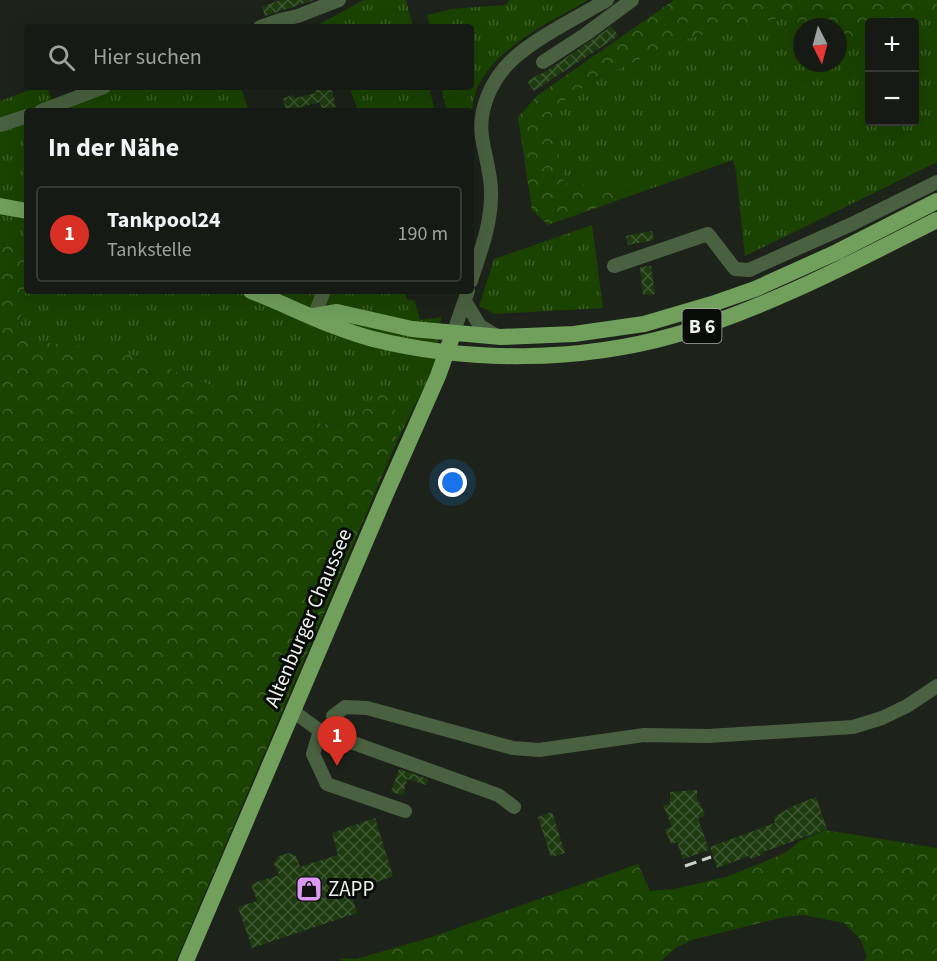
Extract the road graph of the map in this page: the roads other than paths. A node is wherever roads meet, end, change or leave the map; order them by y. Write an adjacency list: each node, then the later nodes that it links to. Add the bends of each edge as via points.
1 (339, 0): 4 (street)
2 (607, 0): 17 (street, via 524,50 491,87 483,110 482,135 491,182 491,209)
3 (632, 0): 6 (street)
4 (298, 22): 5 (street, via 280,20)
5 (269, 24)
6 (543, 62)
7 (96, 90): 8 (street)
8 (49, 108)
9 (24, 117): 10 (street)
10 (0, 125)
11 (937, 182): 16 (street, via 749,270 735,269 708,234)
12 (937, 201): 23 (main road, B 6, via 765,285 662,320 574,334)
13 (0, 206): 14 (main road)
14 (24, 210)
15 (937, 220): 24 (main road, B 6, via 780,296 673,335 563,354 499,356)
16 (614, 266)
17 (474, 270)
18 (259, 294): 21 (main road, B 6)
19 (323, 294): 21 (street)
20 (466, 296): 22 (street, Altenburger Chaussee); 23 (street, via 480,326)
21 (314, 316): 22 (main road, B 6, via 336,312 396,327); 24 (main road, B 6, via 332,327 375,339)
22 (453, 334): 23 (main road, B 6); 24 (main road, Altenburger Chaussee)
23 (501, 337)
24 (447, 351): 26 (main road, Altenburger Chaussee)
25 (937, 686): 27 (street, via 907,706 853,727 708,736 644,735 539,750 513,748 367,708 345,708)
26 (293, 711): 28 (street); 31 (main road, Altenburger Chaussee)
27 (333, 716)
28 (320, 731): 29 (street, via 498,795); 30 (street, via 313,754 327,784)
29 (514, 807)
30 (405, 812)
31 (186, 961)

